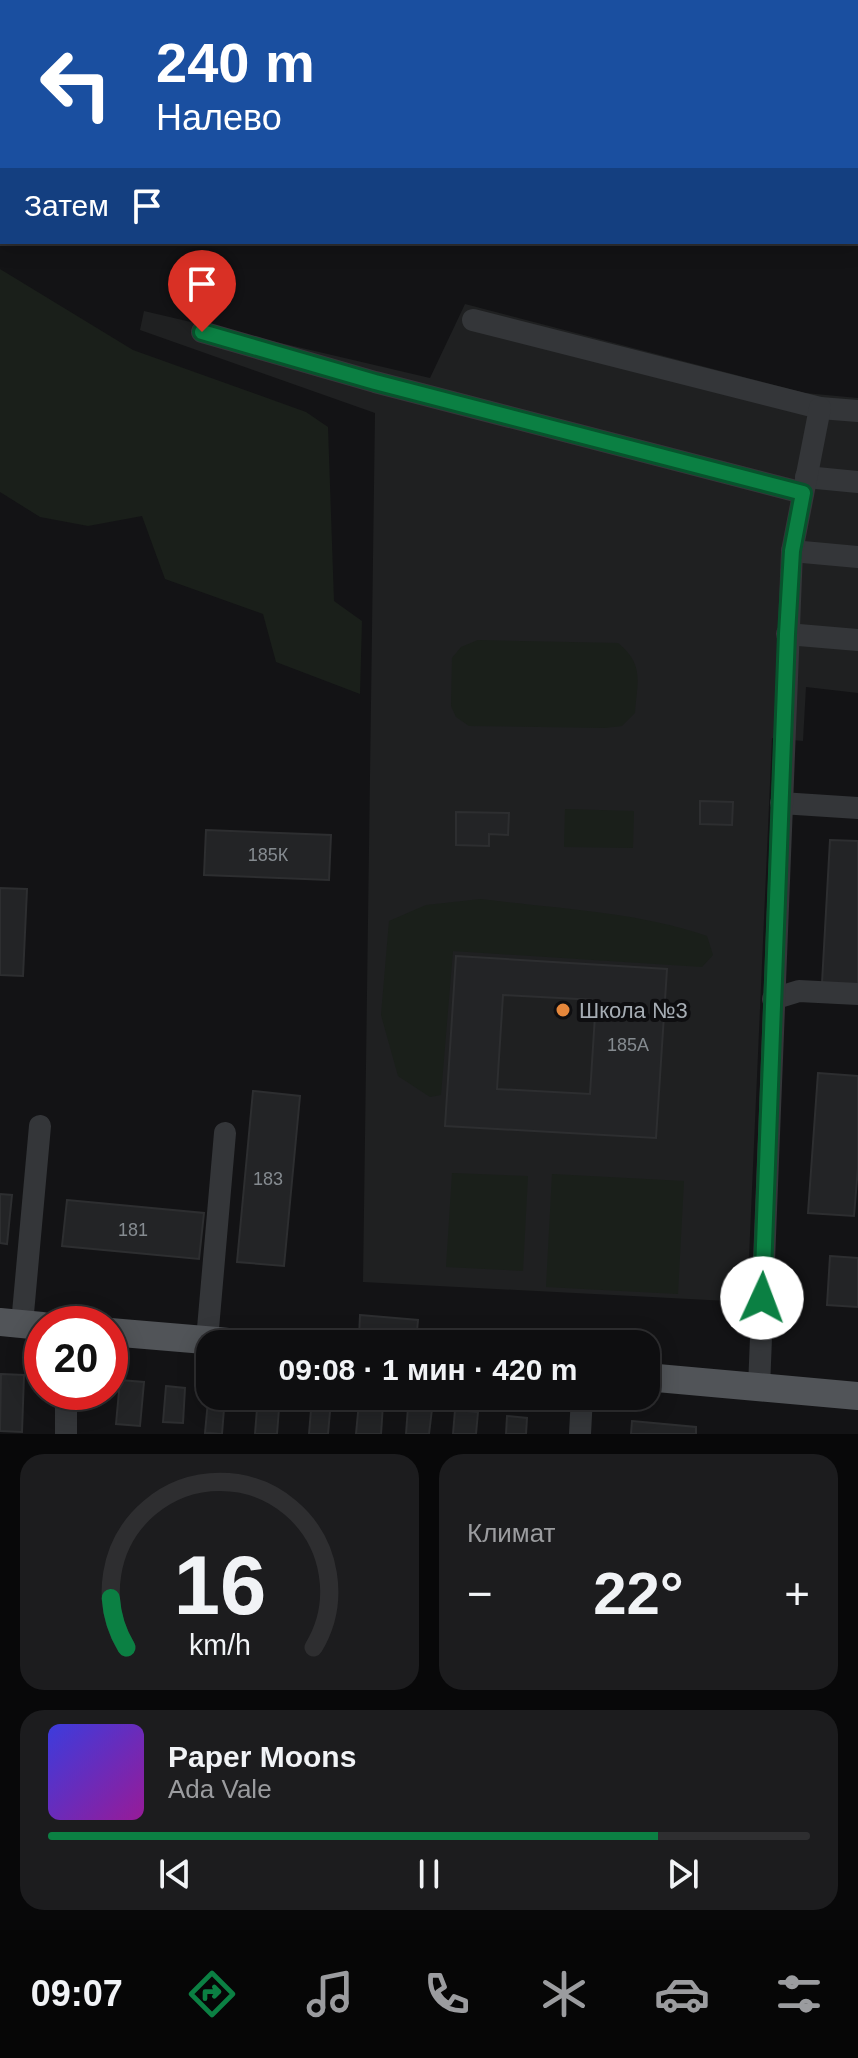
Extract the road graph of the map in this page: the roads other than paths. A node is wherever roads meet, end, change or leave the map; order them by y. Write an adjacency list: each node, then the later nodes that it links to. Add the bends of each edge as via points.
1 (473, 320): 3 (street)
2 (202, 332): 6 (street, via 375,382)
3 (820, 408): 4 (street); 6 (street)
4 (858, 411)
5 (858, 482): 6 (street)
6 (805, 485): 7 (street)
7 (792, 551): 8 (street); 9 (street)
8 (858, 557)
9 (787, 634): 10 (street); 11 (street)
10 (858, 640)
11 (781, 803): 12 (street); 14 (street)
12 (858, 808)
13 (858, 994): 14 (street, via 799,991)
14 (773, 999): 22 (street)
15 (40, 1126): 17 (street)
16 (225, 1133): 18 (street)
17 (21, 1324)
18 (208, 1330)
19 (128, 1333): 20 (main road)
20 (196, 1339)
21 (660, 1378): 22 (main road)
22 (759, 1388): 23 (main road)
23 (858, 1396)
24 (66, 1410): 26 (street)
25 (581, 1410): 27 (street)
26 (66, 1434)
27 (580, 1434)

